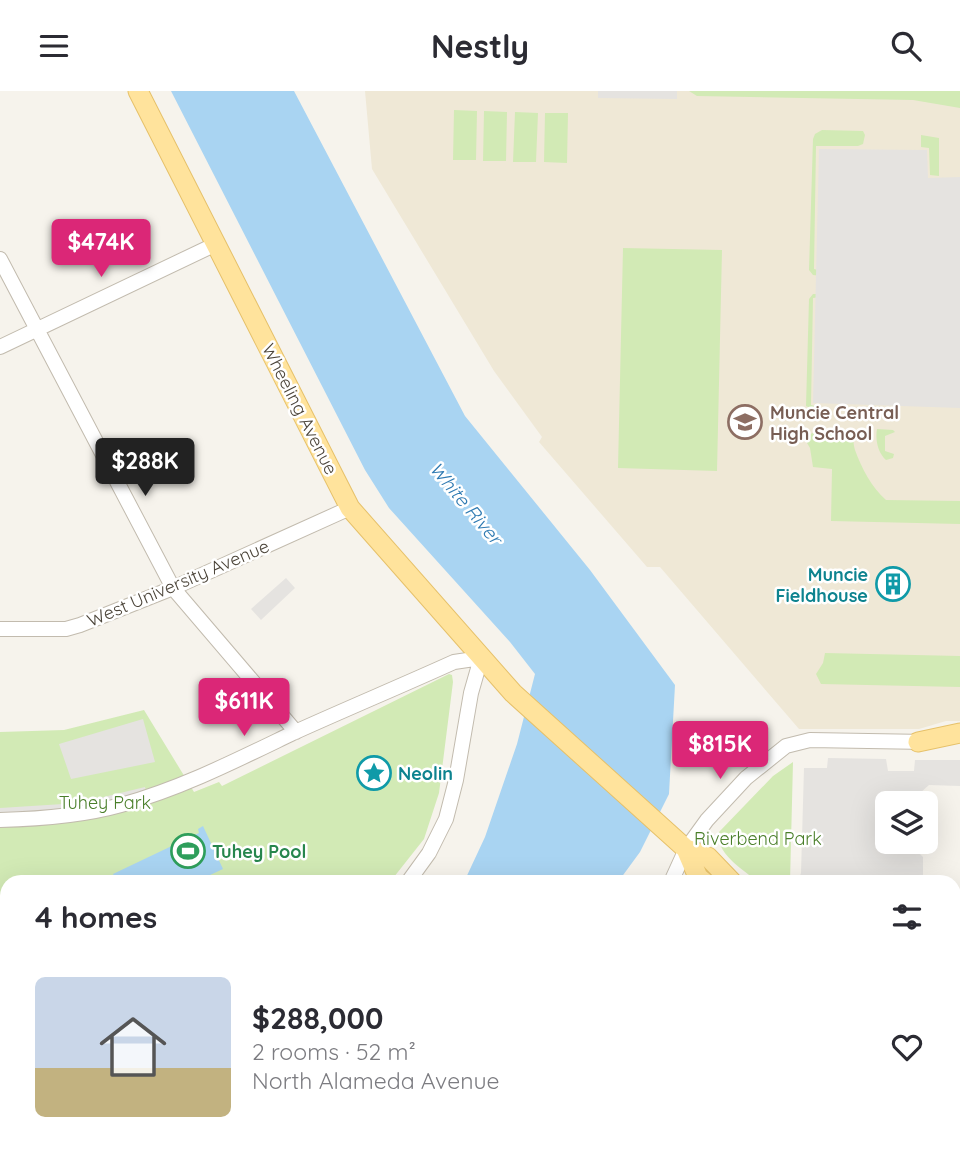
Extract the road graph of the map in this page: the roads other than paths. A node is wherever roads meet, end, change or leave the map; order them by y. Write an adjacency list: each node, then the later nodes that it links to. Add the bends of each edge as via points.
1 (138, 91): 2 (main road, Wheeling Avenue)
2 (216, 244): 4 (street); 6 (main road, Wheeling Avenue)
3 (0, 259): 4 (street)
4 (37, 330): 5 (street); 7 (street)
5 (0, 347)
6 (350, 508): 7 (street, West University Avenue); 9 (main road, Wheeling Avenue)
7 (173, 588): 8 (street, West University Avenue, via 66,629); 10 (street)
8 (0, 629)
9 (481, 658): 10 (street, via 454,662); 15 (main road, Wheeling Avenue); 16 (street, via 446,819)
10 (296, 732): 14 (street, via 215,772 119,806 65,816)
11 (960, 733): 12 (main road)
12 (918, 742): 13 (street); 15 (street, via 810,740 786,746 746,778)
13 (960, 743)
14 (0, 820)
15 (686, 849): 17 (street); 18 (main road); 19 (main road, via 708,857)
16 (413, 875)
17 (674, 875)
18 (697, 875)
19 (725, 875)

